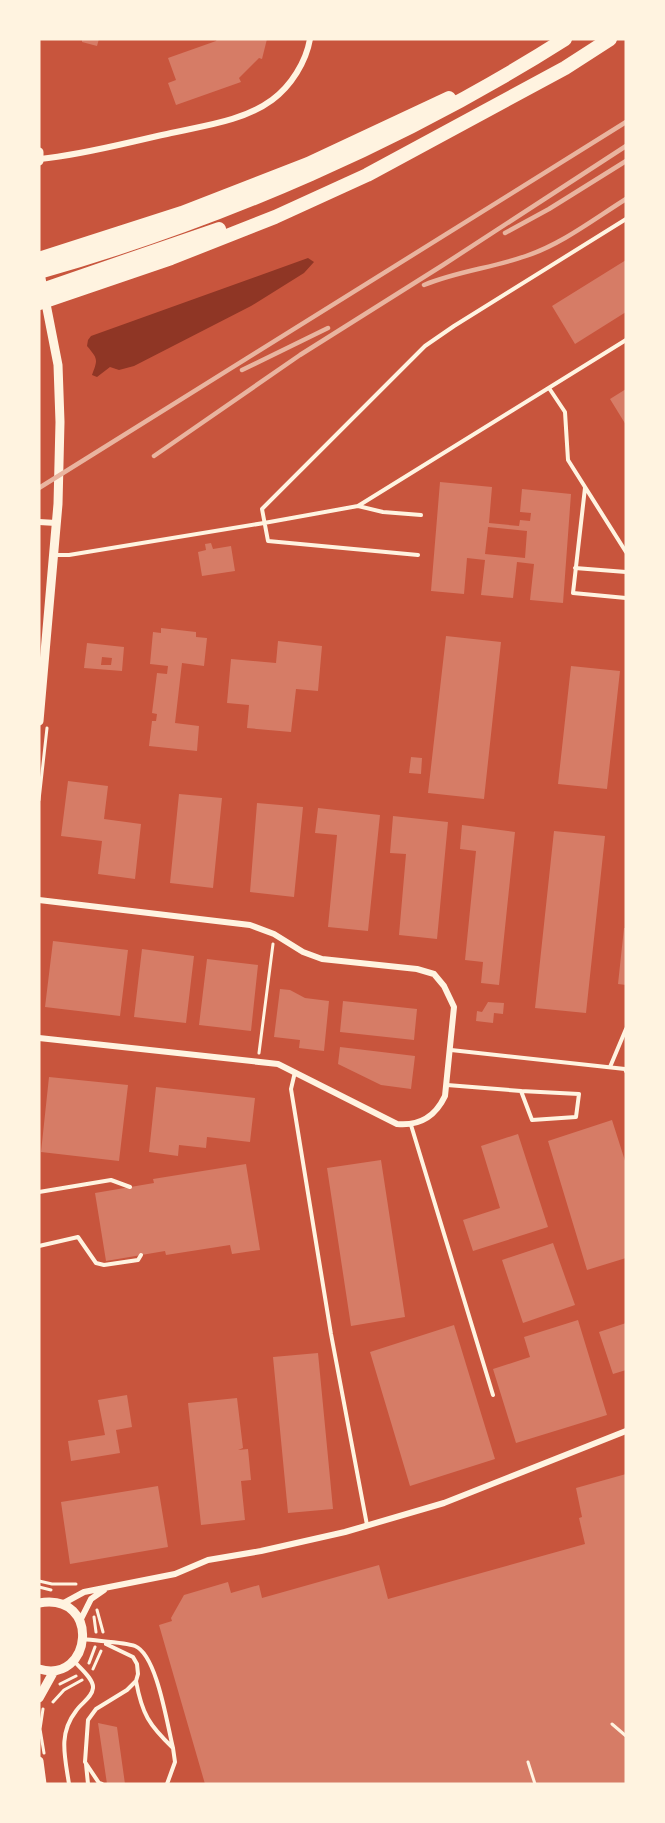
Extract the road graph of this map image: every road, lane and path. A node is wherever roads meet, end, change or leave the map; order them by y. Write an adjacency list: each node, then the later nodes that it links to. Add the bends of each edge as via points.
1 (310, 39): 5 (street, via 304,58 284,90 254,111)
2 (565, 39): 7 (highway, via 426,118 292,183 135,243)
3 (610, 39): 9 (highway, via 565,68 367,175 171,258)
4 (39, 152): 5 (street)
5 (39, 160)
6 (626, 219): 18 (lane, via 425,346 262,509)
7 (43, 265): 17 (street, via 59,382)
8 (39, 291): 9 (highway)
9 (56, 292): 10 (highway)
10 (39, 303)
11 (626, 340): 12 (lane)
12 (549, 388): 13 (lane, via 565,412 568,460); 14 (lane)
13 (585, 487): 19 (lane); 22 (lane)
14 (358, 506): 15 (lane); 18 (lane)
15 (421, 515)
16 (39, 522): 17 (street)
17 (56, 523): 20 (street)
18 (264, 523): 20 (lane); 21 (lane, via 268,541)
19 (626, 552)
20 (53, 555): 25 (street)
21 (418, 555)
22 (575, 568): 23 (lane); 24 (lane, via 573,593)
23 (626, 572)
24 (626, 598)
25 (39, 721)
26 (39, 900): 27 (street, via 250,925)
27 (274, 934): 30 (street, via 322,959 434,974 454,1008); 31 (path)
28 (626, 1029): 32 (lane)
29 (39, 1038): 31 (street)
30 (451, 1050): 32 (lane); 35 (street)
31 (258, 1061): 34 (street)
32 (610, 1067): 33 (lane)
33 (626, 1069)
34 (295, 1071): 37 (street, via 397,1124); 44 (lane, via 291,1089)
35 (447, 1085): 36 (lane); 37 (street, via 439,1109)
36 (520, 1091): 36 (lane, via 532,1120 576,1117 579,1095)
37 (411, 1125): 42 (lane)
38 (130, 1187): 39 (lane, via 111,1180)
39 (39, 1192)
40 (39, 1246): 41 (lane, via 78,1237 96,1263 104,1265 138,1260)
41 (141, 1255)
42 (493, 1395)
43 (626, 1431): 44 (street, via 465,1496)
44 (367, 1526): 46 (street, via 208,1560 175,1574)
45 (39, 1581): 47 (path)
46 (116, 1584): 51 (street, via 84,1592); 52 (street, via 91,1599)
47 (77, 1585)
48 (39, 1587): 49 (path)
49 (53, 1591)
50 (42, 1600): 51 (street)
51 (62, 1604): 52 (street)
52 (80, 1621): 53 (street)
53 (84, 1639): 54 (lane); 55 (street)
54 (102, 1642): 58 (lane, via 133,1657 137,1664); 62 (lane, via 134,1645 145,1653 152,1665)
55 (74, 1660): 57 (street); 67 (lane, via 93,1689 65,1730 63,1744)
56 (39, 1669): 57 (street)
57 (54, 1671): 59 (street)
58 (136, 1681): 62 (lane, via 153,1730); 64 (lane, via 96,1708 88,1720)
59 (42, 1701): 63 (path)
60 (612, 1724): 61 (path)
61 (626, 1736)
62 (173, 1748): 70 (lane, via 175,1762)
63 (42, 1762): 66 (street)
64 (85, 1762): 68 (lane); 69 (lane)
65 (528, 1762): 71 (path)
66 (42, 1784)
67 (69, 1784)
68 (88, 1784)
69 (102, 1784)
70 (167, 1784)
71 (535, 1784)

